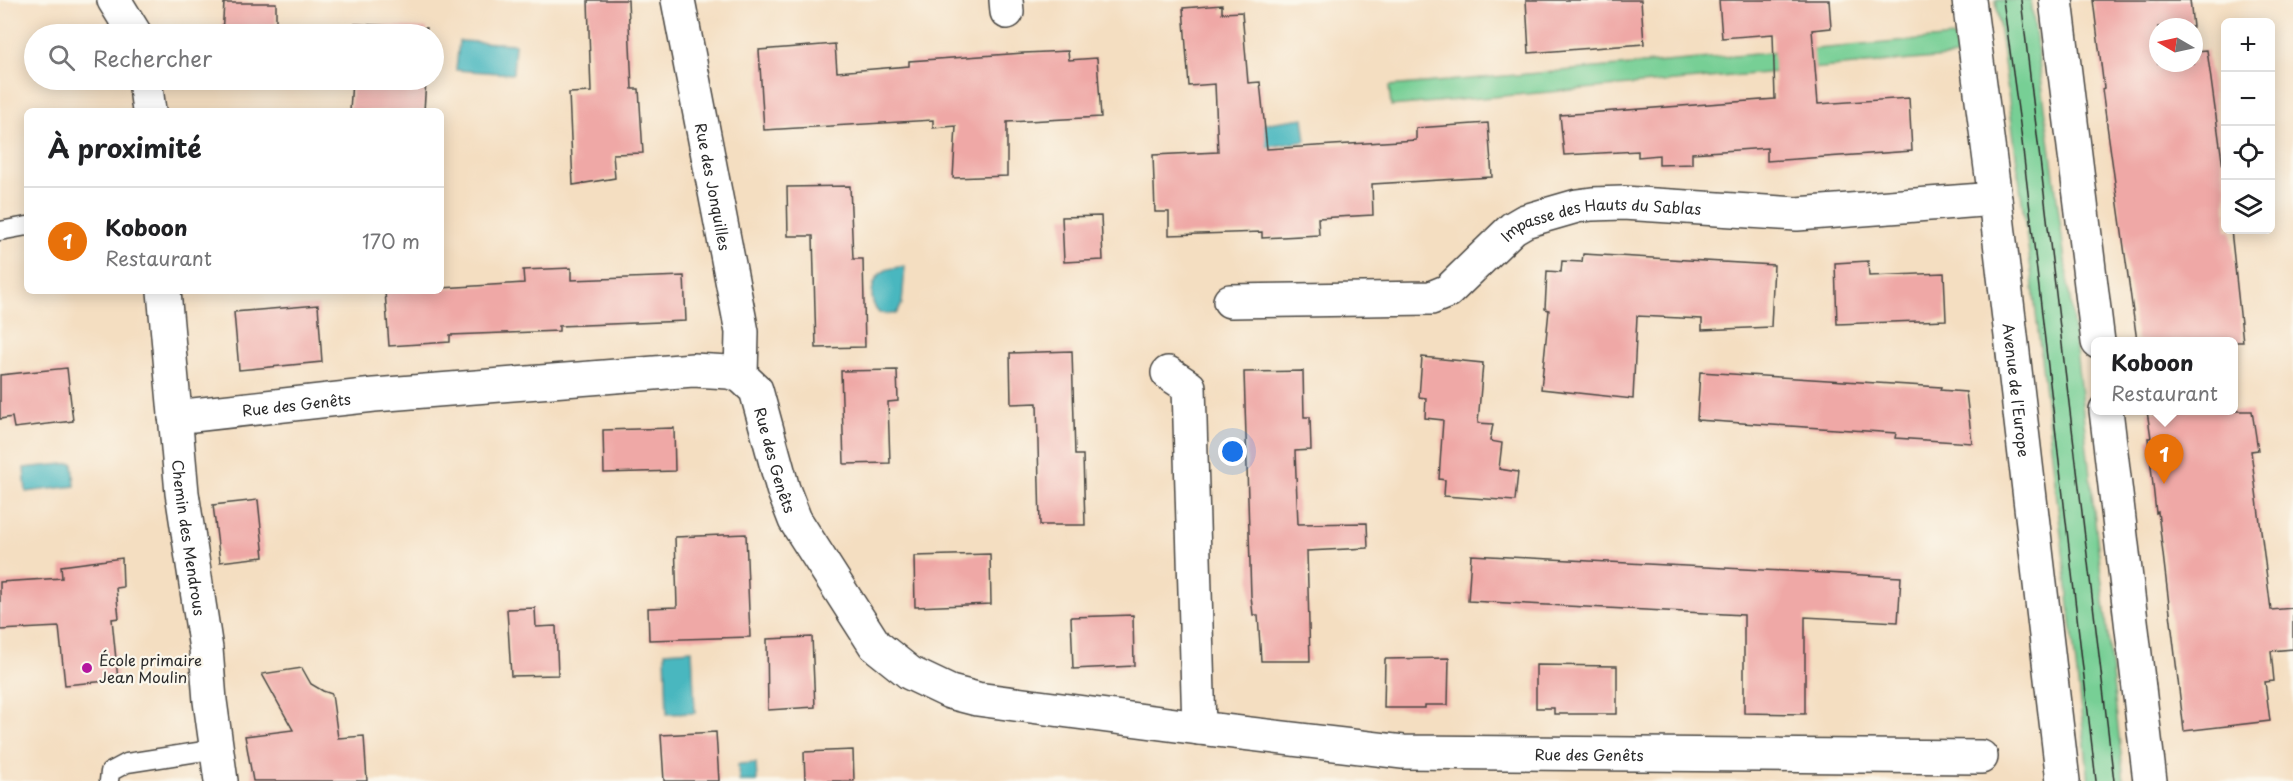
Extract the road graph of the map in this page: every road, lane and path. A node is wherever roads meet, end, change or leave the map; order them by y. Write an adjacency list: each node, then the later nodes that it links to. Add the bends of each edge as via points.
1 (114, 0): 5 (street)
2 (678, 0): 15 (street, Rue des Jonquilles, via 742,332)
3 (1969, 0): 8 (street, Avenue de l'Europe)
4 (2056, 0): 13 (street)
5 (129, 24)
6 (146, 90): 7 (street)
7 (149, 108)
8 (1995, 199): 12 (street, Impasse des Hauts du Sablas, via 1797,214 1623,203 1577,206 1513,228 1448,291 1431,298); 23 (street, Avenue de l'Europe)
9 (24, 227): 10 (lane)
10 (0, 231)
11 (164, 294): 17 (street, Chemin des Mendrous)
12 (1230, 301)
13 (2097, 337)
14 (1168, 373): 18 (street, via 1189,387)
15 (741, 376): 17 (street, Rue des Genêts, via 693,369 374,395); 18 (street, Rue des Genêts, via 756,390 795,520 875,645 910,673 950,692 977,699)
16 (2106, 415): 24 (street)
17 (176, 417): 19 (street, Chemin des Mendrous, via 182,493)
18 (1199, 728): 20 (street, Rue des Genêts, via 1403,752)
19 (217, 748): 21 (lane, via 128,763 110,772); 22 (street, Chemin des Mendrous)
20 (1981, 757)
21 (109, 781)
22 (221, 781)
23 (2063, 781)
24 (2150, 781)

